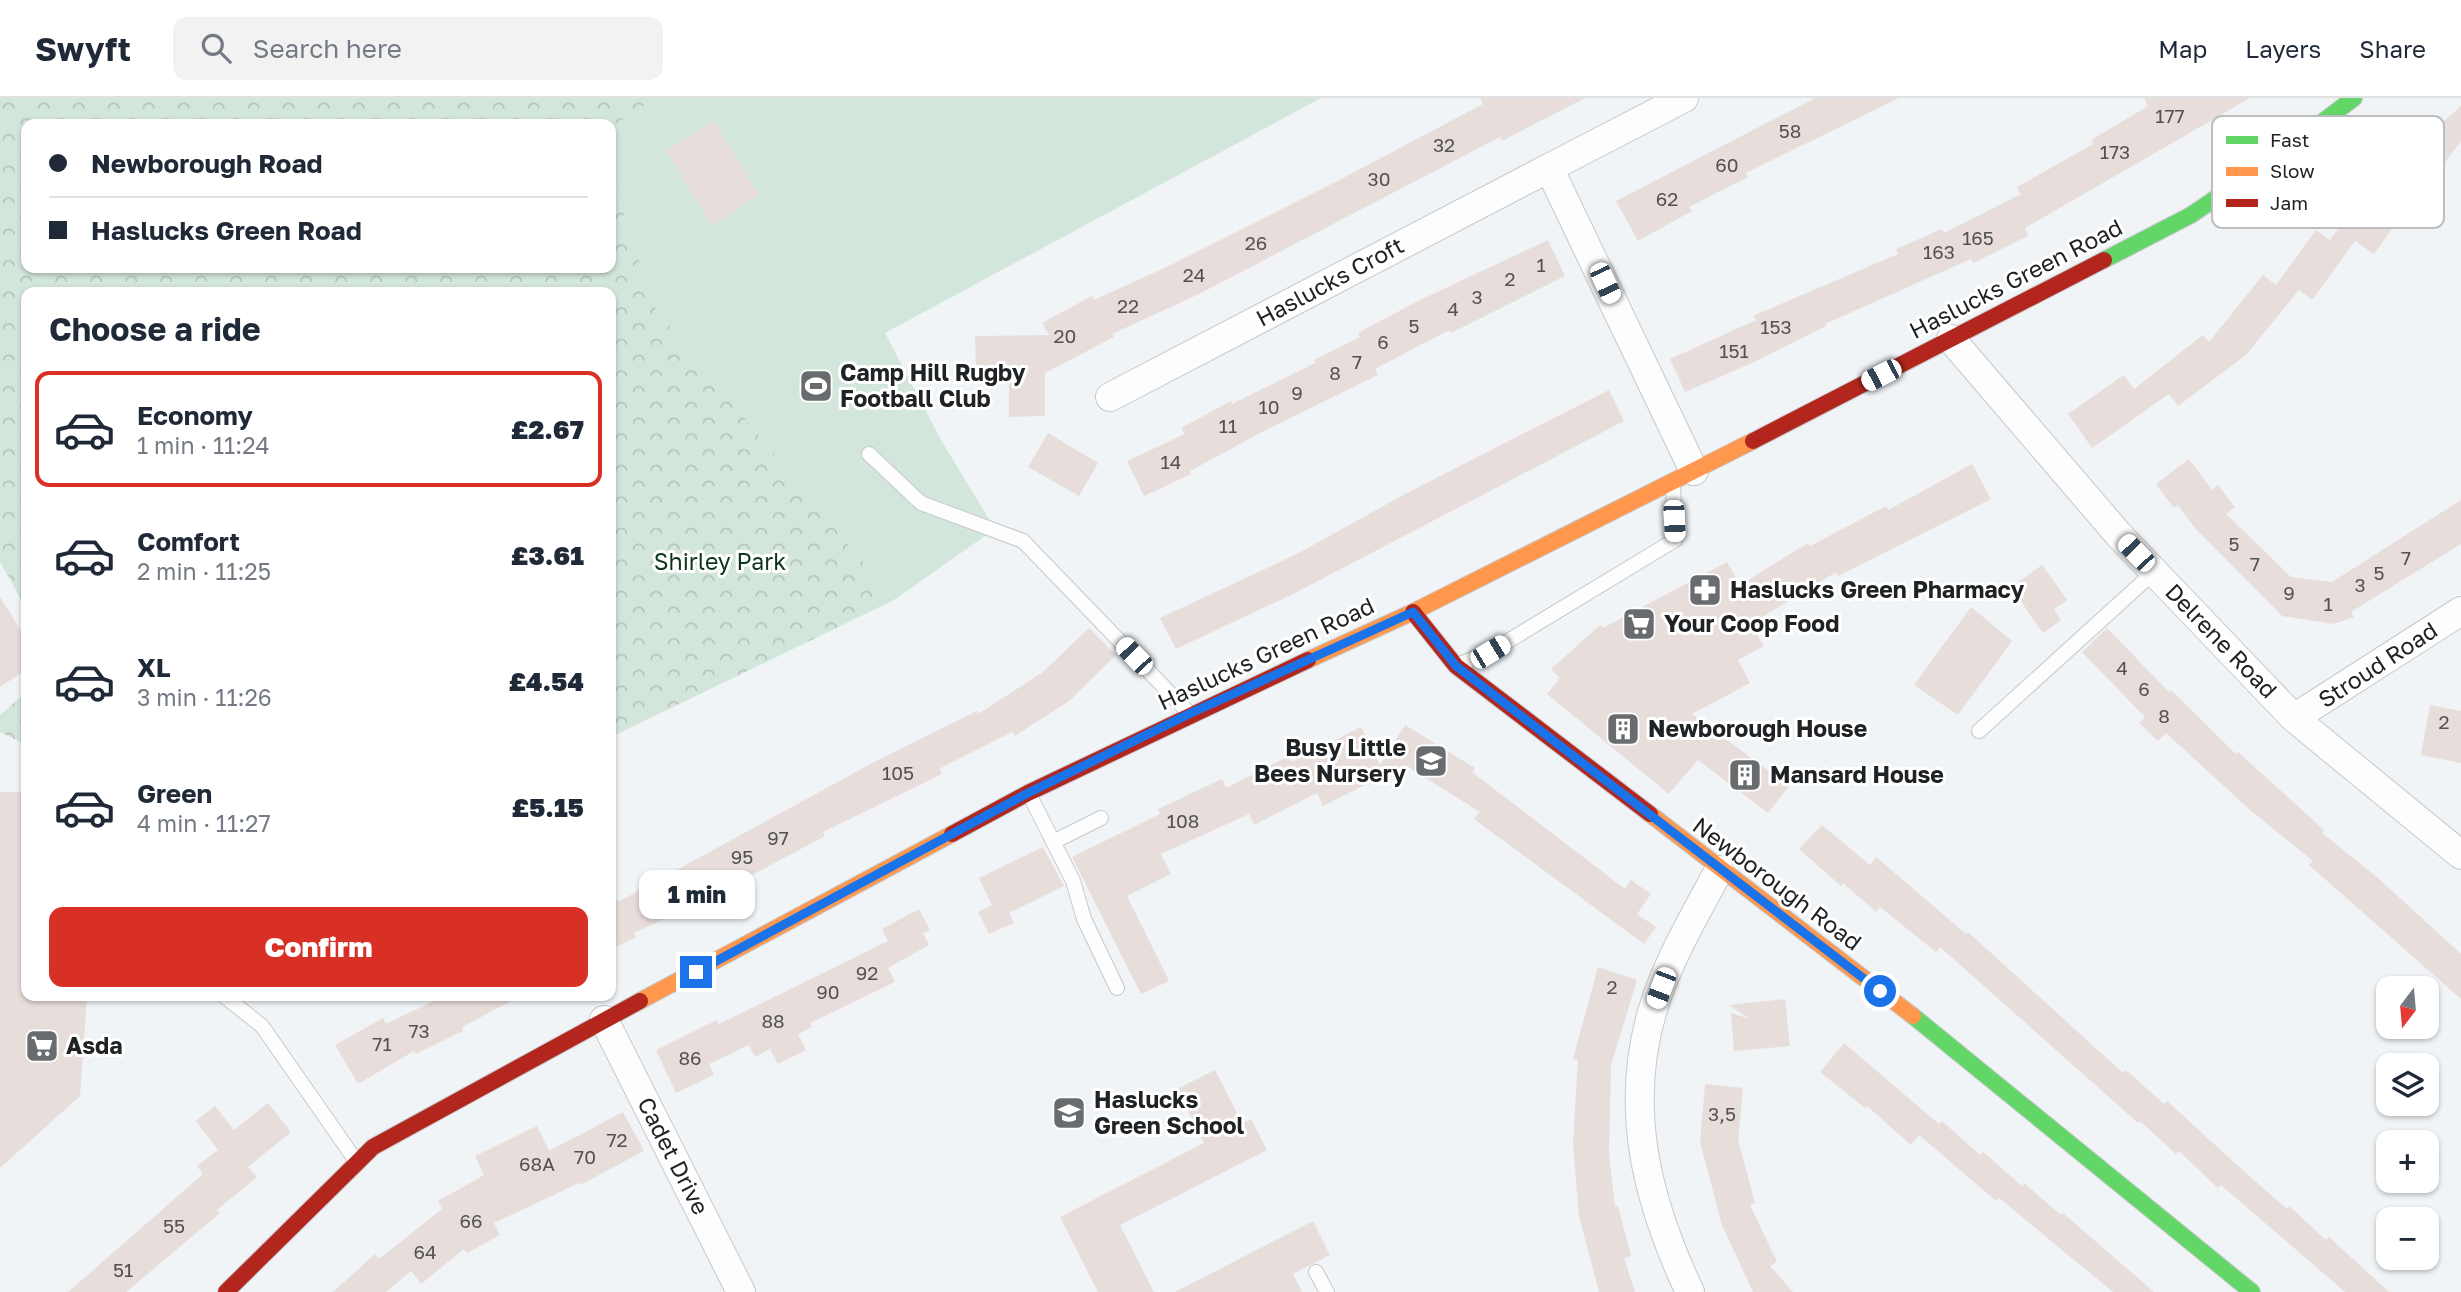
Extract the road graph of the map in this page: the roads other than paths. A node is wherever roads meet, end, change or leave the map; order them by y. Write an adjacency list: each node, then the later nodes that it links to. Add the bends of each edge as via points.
1 (1684, 98): 4 (street, Haslucks Croft)
2 (2354, 98): 3 (street, Haslucks Green Road)
3 (2330, 116)
4 (1549, 167): 7 (street, Haslucks Croft); 9 (street)
5 (2212, 201): 6 (street, Haslucks Green Road)
6 (1951, 339): 9 (street, Haslucks Green Road); 10 (street, Delrene Road)
7 (1110, 397)
8 (869, 454): 14 (lane, via 921,503 1023,541)
9 (1683, 477): 12 (street, Haslucks Green Road); 13 (lane, via 1675,540 1490,652)
10 (2154, 572): 15 (street, Delrene Road); 16 (lane)
11 (2461, 611): 15 (street, Stroud Road)
12 (1413, 612): 13 (street, Newborough Road); 14 (street, Haslucks Green Road)
13 (1456, 666): 21 (street, Newborough Road)
14 (1189, 714): 17 (street, Haslucks Green Road)
15 (2294, 718): 20 (street, Delrene Road)
16 (1979, 731)
17 (1028, 793): 19 (lane); 24 (street, Haslucks Green Road)
18 (1101, 818): 19 (lane)
19 (1053, 842): 22 (lane)
20 (2461, 855)
21 (1719, 870): 30 (street, via 1677,946 1662,984 1639,1074 1638,1124 1649,1173 1666,1242); 31 (street, Newborough Road, via 1900,1006)
22 (1117, 988)
23 (230, 1001): 25 (lane, via 262,1026)
24 (604, 1020): 25 (street, Haslucks Green Road, via 399,1130); 28 (street, Cadet Drive)
25 (357, 1162): 27 (street, Haslucks Green Road)
26 (1316, 1272): 29 (lane)
27 (226, 1292)
28 (741, 1292)
29 (1327, 1292)
30 (1690, 1292)
31 (2252, 1292)

